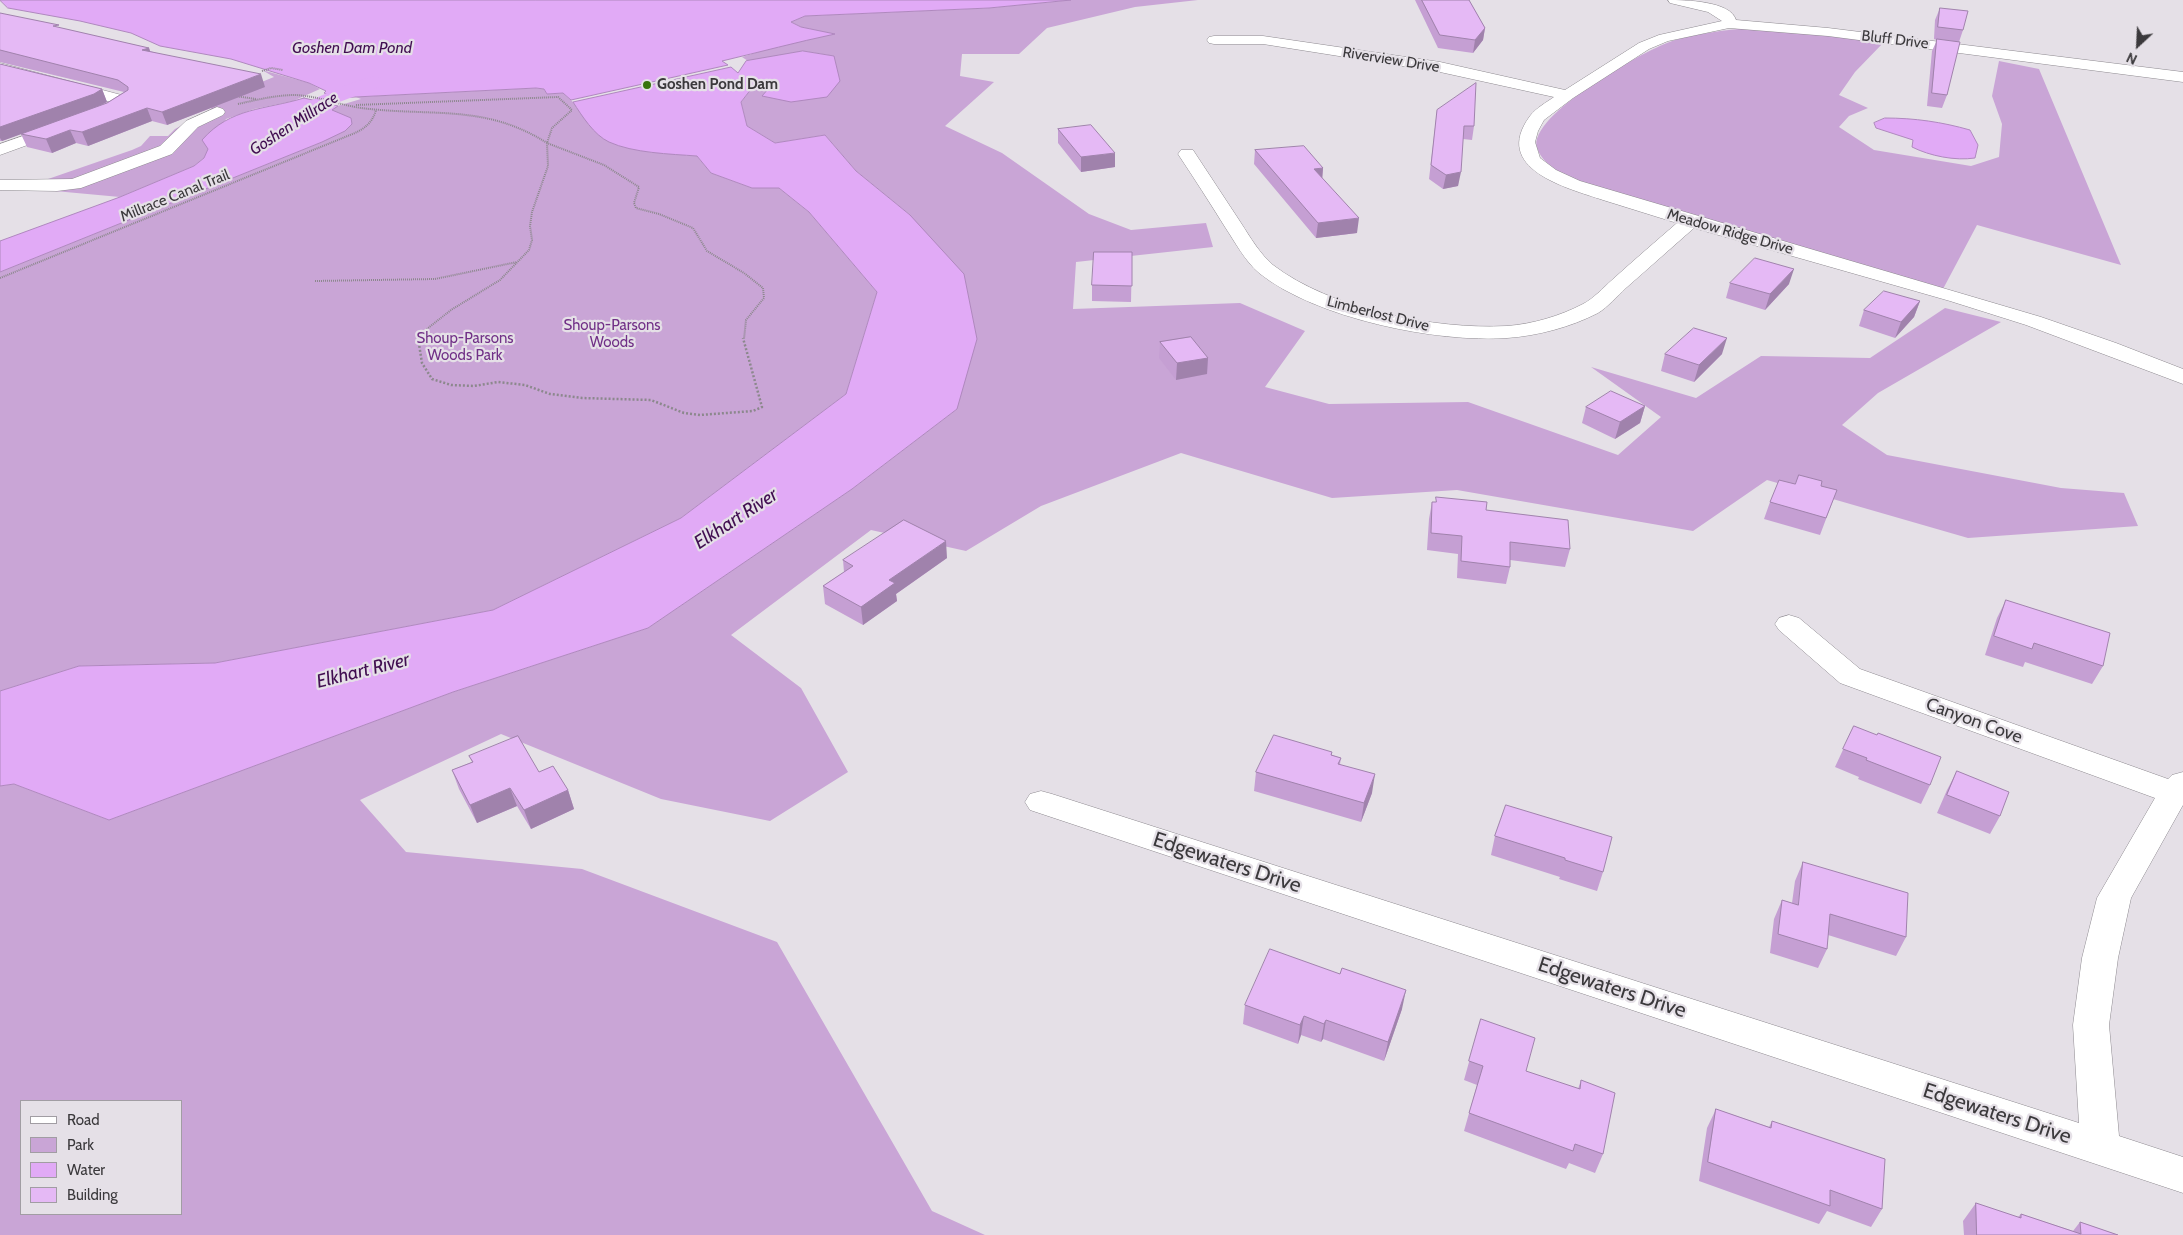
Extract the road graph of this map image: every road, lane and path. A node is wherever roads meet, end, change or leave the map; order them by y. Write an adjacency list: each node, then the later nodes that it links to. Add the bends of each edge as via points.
1 (1675, 0): 2 (street, via 1713,9 1729,18)
2 (1728, 24): 7 (street, Bluff Drive, via 1828,32); 8 (street, Meadow Ridge Drive, via 1664,38 1644,46)
3 (1214, 40): 8 (street, Riverview Drive, via 1263,40 1440,67)
4 (0, 68): 15 (street, via 119,97 124,101 106,111)
5 (283, 70): 6 (path, via 271,68)
6 (262, 71)
7 (2183, 77)
8 (1567, 95): 18 (street, Meadow Ridge Drive, via 1537,117 1529,130 1525,144 1529,155 1541,168 1574,186)
9 (229, 96): 10 (path)
10 (259, 100): 11 (path, via 302,96); 13 (path)
11 (350, 105): 12 (path); 14 (path, via 558,97 572,110 551,128)
12 (376, 110): 14 (path, via 484,116 518,125); 20 (path, Millrace Canal Trail, via 370,124 339,140)
13 (216, 112): 17 (street, via 192,124 166,150 75,184)
14 (547, 143): 19 (path, via 548,166 530,226 532,240 529,250); 19 (path, via 604,165 639,187 634,203 636,208 693,228 707,251 763,288 764,298 746,320 742,336 762,407 753,411 700,416 651,400 582,398 550,394 524,385 498,382 451,385 432,379 422,363 418,336 445,314 500,280)
15 (0, 150)
16 (1187, 154): 18 (street, Limberlost Drive, via 1264,268 1320,299 1359,312 1410,325 1459,332 1536,328 1592,308)
17 (0, 185)
18 (1690, 221): 22 (street, Meadow Ridge Drive, via 2040,323)
19 (518, 262): 21 (path, via 435,279)
20 (0, 278)
21 (314, 281)
22 (2183, 377)
23 (1788, 624): 24 (street, Canyon Cove, via 1850,676)
24 (2179, 788): 26 (street, via 2114,898 2100,958 2091,1025)
25 (1041, 802): 26 (street, Edgewaters Drive)
26 (2100, 1148): 27 (street, Edgewaters Drive)
27 (2183, 1175)

